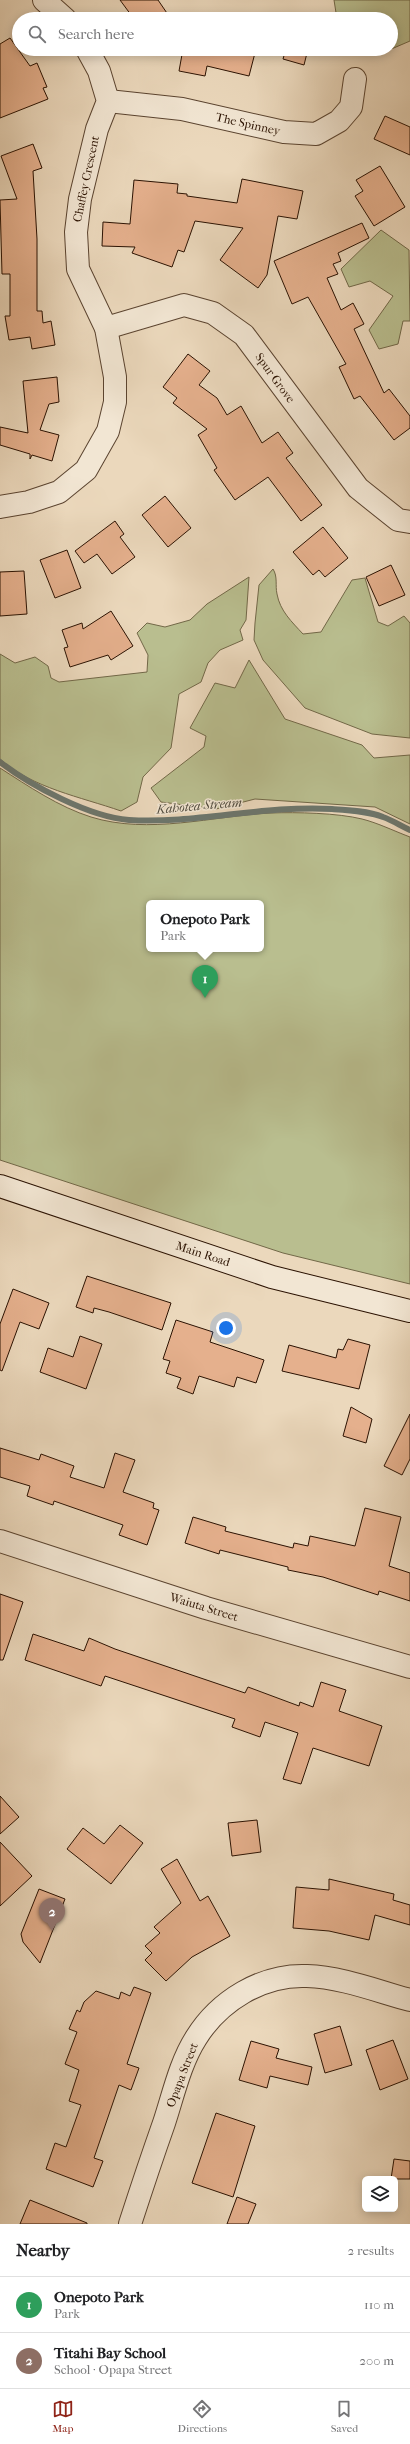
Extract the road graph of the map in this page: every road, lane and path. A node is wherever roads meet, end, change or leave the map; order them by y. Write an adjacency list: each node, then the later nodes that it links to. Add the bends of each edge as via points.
1 (44, 0): 2 (street)
2 (57, 12)
3 (91, 56): 5 (street, via 99,71)
4 (355, 79): 5 (street, The Spinney, via 351,108 339,121 316,134 284,132 182,109)
5 (108, 101): 6 (street, Chaffey Crescent, via 97,129 80,199 76,232 78,269)
6 (106, 328): 7 (street, Chaffey Crescent, via 115,377 115,402 108,431 86,470 59,492 29,502); 8 (street, Spur Grove, via 184,306 213,313 244,335 358,488 398,520)
7 (0, 507)
8 (410, 522)
9 (0, 1186): 10 (street, Main Road, via 272,1277)
10 (410, 1311)
11 (0, 1541): 12 (street, Waiuta Street, via 206,1608)
12 (410, 1668)
13 (410, 2000): 14 (street, Opapa Street, via 327,1978 307,1976 288,1976 270,1981 249,1989 232,2000 211,2018 195,2039)
14 (130, 2224)

